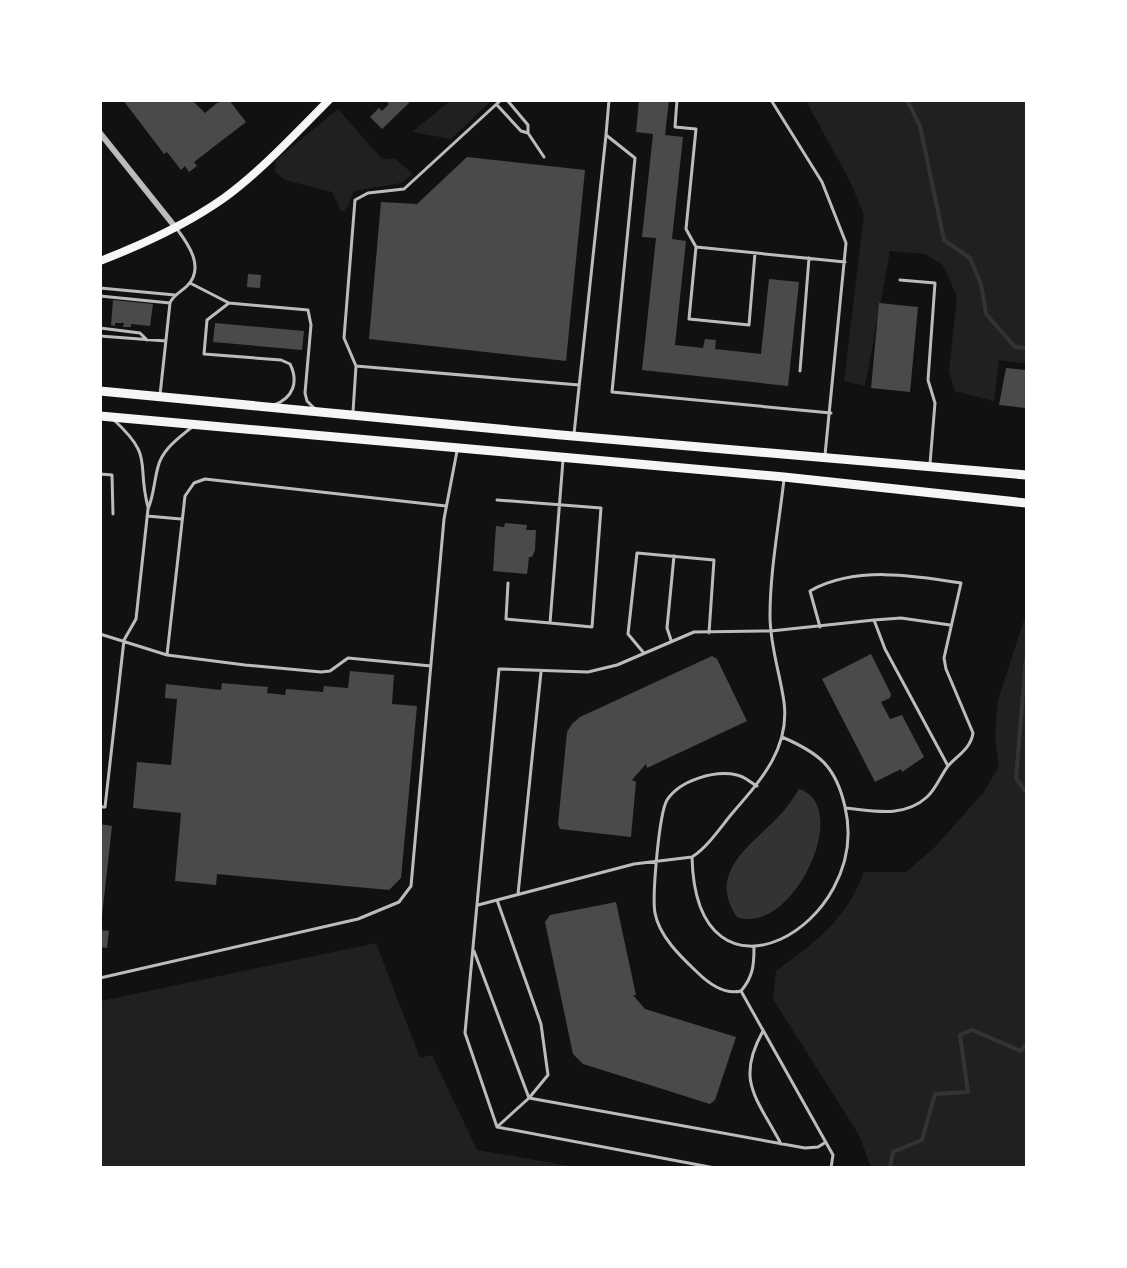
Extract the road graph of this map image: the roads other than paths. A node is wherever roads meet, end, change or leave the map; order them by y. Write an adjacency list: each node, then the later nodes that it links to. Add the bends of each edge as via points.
1 (329, 100): 12 (main road, via 238,187)
2 (501, 100): 7 (lane)
3 (507, 100): 9 (lane, via 528,125)
4 (609, 100): 10 (lane)
5 (677, 100): 13 (lane, via 675,127 696,129 686,230)
6 (771, 100): 17 (lane, via 822,182 846,243)
7 (497, 104): 9 (lane, via 521,131); 29 (lane, via 404,189 368,193 356,200 344,338)
8 (100, 133): 12 (street)
9 (528, 133): 11 (lane)
10 (606, 135): 31 (lane); 36 (lane, via 635,158 612,392)
11 (544, 157)
12 (176, 228): 16 (main road); 19 (lane, via 195,258)
13 (696, 247): 14 (lane); 14 (lane, via 689,319 749,325)
14 (755, 253): 15 (lane)
15 (809, 258): 17 (lane); 30 (lane)
16 (100, 261)
17 (845, 262): 36 (lane)
18 (900, 280): 45 (lane, via 935,283 928,380 935,403)
19 (190, 283): 21 (lane); 24 (lane)
20 (100, 288): 21 (lane)
21 (175, 295): 23 (lane)
22 (100, 296): 23 (lane)
23 (170, 303): 28 (lane)
24 (228, 303): 34 (lane, via 207,321 204,354 290,364 294,378 291,395); 35 (lane, via 309,312 305,393 309,404)
25 (100, 328): 27 (lane, via 140,333)
26 (100, 336): 27 (lane)
27 (147, 340): 28 (lane)
28 (166, 341): 33 (lane)
29 (356, 366): 31 (lane); 37 (lane)
30 (800, 370)
31 (579, 385): 41 (lane)
32 (100, 391): 33 (main road)
33 (160, 395): 34 (main road)
34 (269, 406): 35 (main road)
35 (319, 411): 37 (main road)
36 (831, 413): 43 (lane)
37 (353, 414): 41 (main road)
38 (100, 416): 39 (main road)
39 (112, 418): 40 (main road); 53 (lane, via 131,435 142,453)
40 (193, 426): 42 (main road); 53 (lane, via 165,451)
41 (574, 436): 43 (main road)
42 (458, 449): 44 (main road); 51 (lane)
43 (825, 456): 45 (main road)
44 (563, 459): 48 (main road); 52 (lane)
45 (930, 466): 47 (main road)
46 (100, 474): 54 (lane, via 112,475)
47 (1026, 475)
48 (784, 477): 50 (main road); 63 (lane)
49 (497, 500): 52 (lane)
50 (1026, 504)
51 (446, 506): 56 (lane, via 205,479 194,483 185,496); 70 (lane)
52 (560, 506): 60 (lane); 60 (lane, via 601,508 592,627)
53 (148, 509): 55 (lane)
54 (113, 514)
55 (147, 516): 56 (lane); 66 (lane, via 136,619)
56 (181, 519): 69 (lane)
57 (674, 556): 64 (lane, via 714,560); 67 (lane, via 667,628); 68 (lane, via 638,553 628,634)
58 (508, 583): 60 (lane, via 506,619)
59 (874, 620): 61 (lane, via 901,618); 62 (lane); 73 (lane, via 885,649)
60 (550, 623)
61 (951, 625): 62 (lane, via 961,583 873,575 820,585 810,591); 73 (lane, via 944,658 946,669 973,733 972,742)
62 (820, 627): 63 (lane)
63 (771, 631): 64 (lane); 72 (lane, via 784,703)
64 (709, 633): 67 (lane, via 694,632)
65 (100, 634): 66 (lane)
66 (124, 640): 69 (lane); 75 (lane, via 105,807)
67 (671, 640): 68 (lane)
68 (643, 652): 71 (lane, via 617,665 588,672)
69 (167, 655): 70 (lane, via 321,672 330,671 348,658)
70 (430, 666): 84 (lane, via 411,886 399,902 358,919)
71 (541, 671): 79 (lane); 81 (lane, via 499,669)
72 (782, 737): 74 (lane, via 773,763); 76 (lane, via 810,748 822,759 839,785)
73 (948, 766): 76 (lane, via 927,796 911,807 886,812)
74 (757, 786): 77 (lane, via 704,850); 78 (lane, via 738,775 719,775 691,781 678,789 666,802)
75 (100, 807)
76 (846, 808): 82 (lane, via 847,853 832,892 800,928)
77 (692, 857): 78 (lane); 82 (lane, via 695,890 705,917 721,936 737,946)
78 (657, 860): 79 (lane); 85 (lane, via 655,914 663,933 704,979 723,990)
79 (518, 894): 80 (lane)
80 (497, 900): 81 (lane); 87 (lane, via 541,1024 548,1075)
81 (478, 905): 83 (lane)
82 (754, 948): 85 (lane, via 752,975)
83 (473, 950): 87 (lane); 88 (lane, via 465,1033)
84 (100, 978)
85 (741, 990): 86 (lane)
86 (764, 1031): 89 (lane); 90 (lane, via 751,1052 749,1080)
87 (529, 1098): 88 (lane); 90 (lane)
88 (496, 1127): 91 (lane)
89 (826, 1142): 90 (lane, via 805,1148); 92 (lane, via 834,1155)
90 (781, 1144)
91 (715, 1167)
92 (831, 1167)

